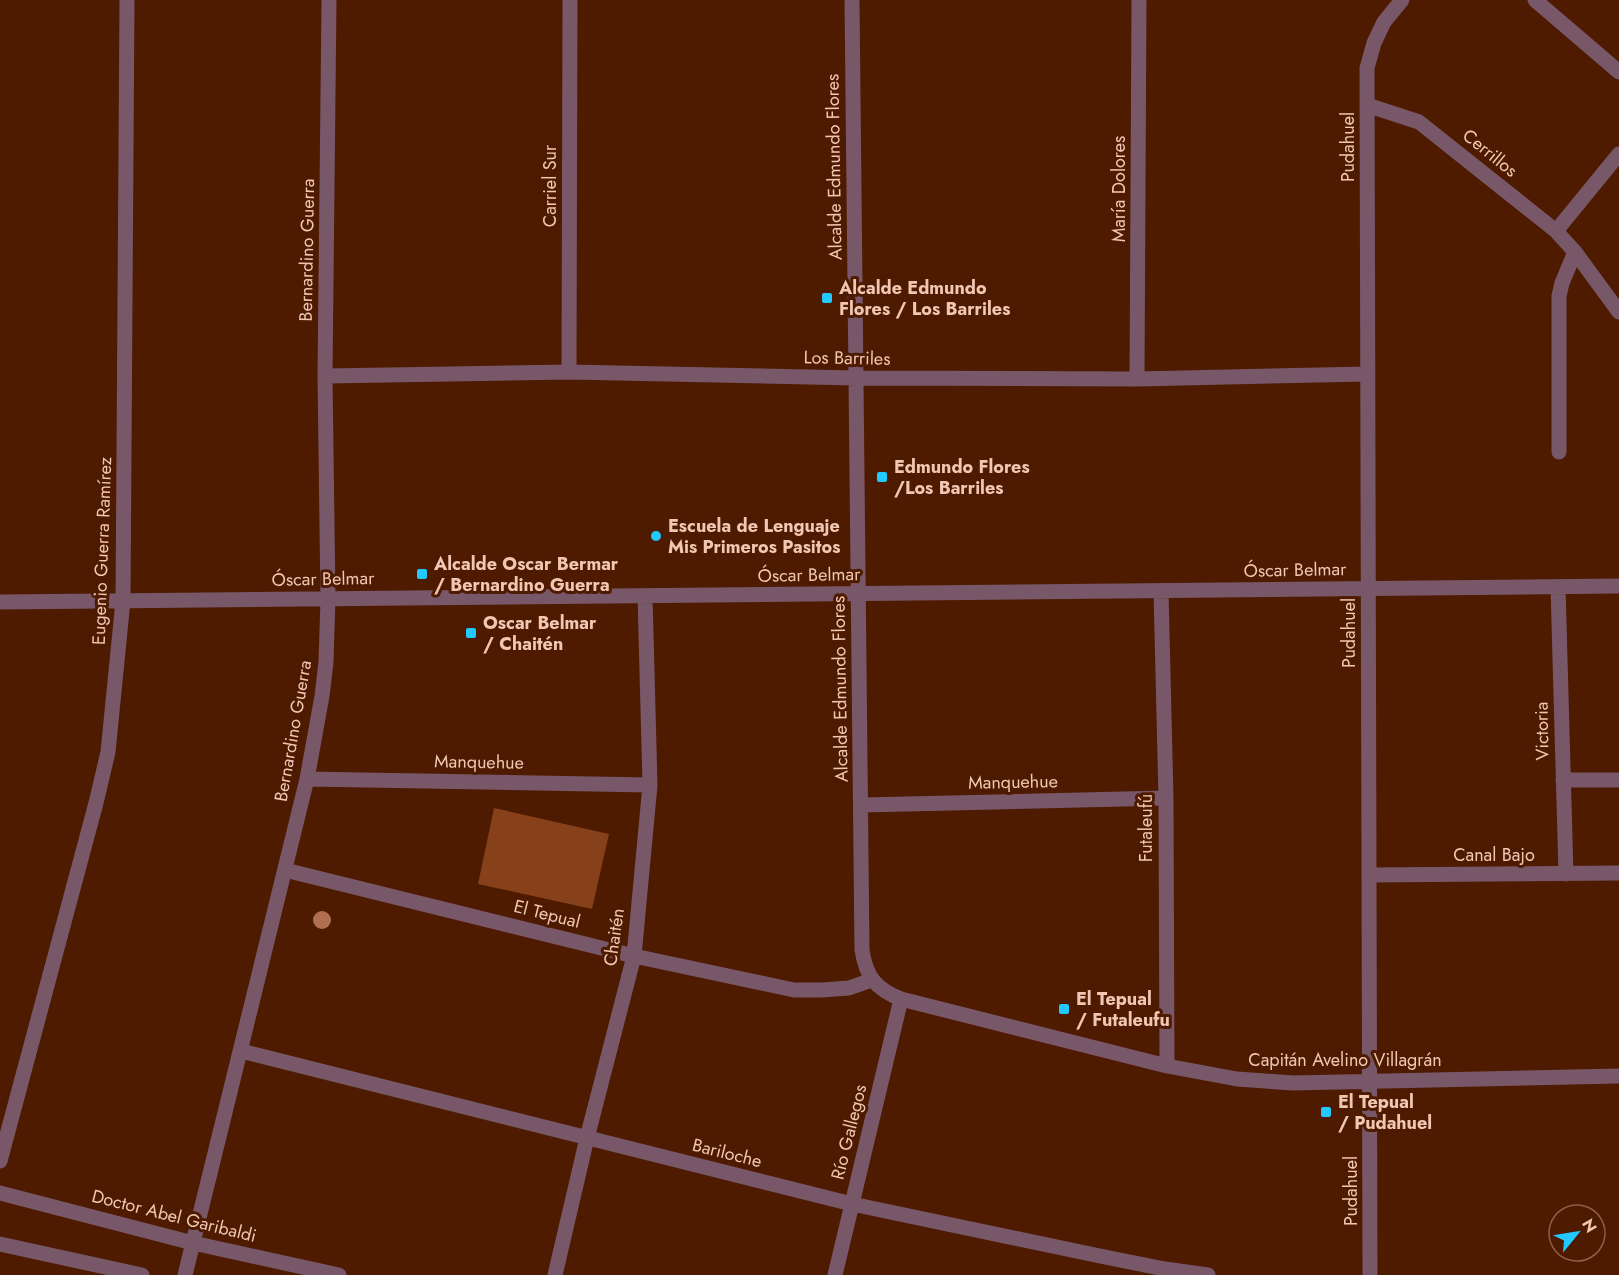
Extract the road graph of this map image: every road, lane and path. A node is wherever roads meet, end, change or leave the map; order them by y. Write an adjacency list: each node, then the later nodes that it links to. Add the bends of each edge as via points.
1 (128, 0): 27 (street, Eugenio Guerra Ramírez)
2 (329, 0): 16 (street, Bernardino Guerra)
3 (570, 0): 14 (street, Carriel Sur)
4 (852, 0): 17 (street, Alcalde Edmundo Flores)
5 (1139, 0): 18 (street, María Dolores)
6 (1402, 0): 9 (street, Pudahuel, via 1374,42 1367,68)
7 (1535, 0): 8 (street)
8 (1619, 72)
9 (1367, 105): 11 (street, Cerrillos, via 1419,122); 15 (street, Pudahuel)
10 (1619, 154): 11 (street)
11 (1556, 231): 12 (street, Cerrillos)
12 (1575, 252): 13 (street, Cerrillos); 19 (street, via 1559,296)
13 (1619, 312)
14 (570, 372): 16 (street, Los Barriles); 17 (street, Los Barriles)
15 (1368, 374): 18 (street, Los Barriles); 22 (street, Pudahuel)
16 (325, 376): 26 (street, Bernardino Guerra)
17 (856, 378): 18 (street, Los Barriles); 24 (street, Alcalde Edmundo Flores)
18 (1137, 379)
19 (1559, 452)
20 (1558, 586): 21 (street, Óscar Belmar); 22 (street, Óscar Belmar); 30 (street, Victoria)
21 (1619, 586)
22 (1369, 588): 23 (street, Óscar Belmar); 38 (street, Pudahuel)
23 (1161, 591): 24 (street, Óscar Belmar); 33 (street, Futaleufú)
24 (858, 594): 25 (street, Óscar Belmar); 34 (street, Alcalde Edmundo Flores)
25 (645, 596): 26 (street, Óscar Belmar); 32 (street, Chaitén)
26 (328, 599): 27 (street, Óscar Belmar); 29 (street, Bernardino Guerra, via 326,662)
27 (123, 601): 28 (street, Óscar Belmar); 47 (street, Eugenio Guerra Ramírez, via 108,752)
28 (0, 602)
29 (307, 779): 32 (street, Manquehue); 35 (street, Bernardino Guerra)
30 (1563, 780): 31 (street); 37 (street, Victoria)
31 (1619, 780)
32 (650, 785): 39 (street, Chaitén)
33 (1166, 798): 34 (street, Manquehue); 43 (street, Futaleufú)
34 (861, 805): 40 (street, Alcalde Edmundo Flores, via 862,951)
35 (285, 870): 39 (street, El Tepual); 42 (street, Bernardino Guerra)
36 (1619, 873): 37 (street, Canal Bajo)
37 (1566, 874): 38 (street, Canal Bajo)
38 (1369, 875): 45 (street, Pudahuel)
39 (634, 956): 40 (street, El Tepual, via 794,990 849,988); 46 (street, Chaitén)
40 (872, 980): 41 (street)
41 (901, 999): 43 (street, Capitán Avelino Villagrán); 49 (street, Río Gallegos)
42 (241, 1052): 46 (street, Bariloche); 50 (street, Bernardino Guerra)
43 (1167, 1066): 45 (street, Capitán Avelino Villagrán, via 1261,1081)
44 (1619, 1076): 45 (street, Capitán Avelino Villagrán)
45 (1370, 1082): 58 (street, Pudahuel)
46 (587, 1138): 49 (street, Bariloche); 55 (street, Chaitén)
47 (0, 1161)
48 (0, 1193): 50 (street, Doctor Abel Garibaldi)
49 (852, 1204): 56 (street, Río Gallegos); 57 (street, Bariloche)
50 (193, 1243): 53 (street, Bernardino Guerra); 54 (street, Doctor Abel Garibaldi)
51 (0, 1244): 52 (street)
52 (142, 1275)
53 (185, 1275)
54 (339, 1275)
55 (555, 1275)
56 (835, 1275)
57 (1208, 1275)
58 (1370, 1275)

